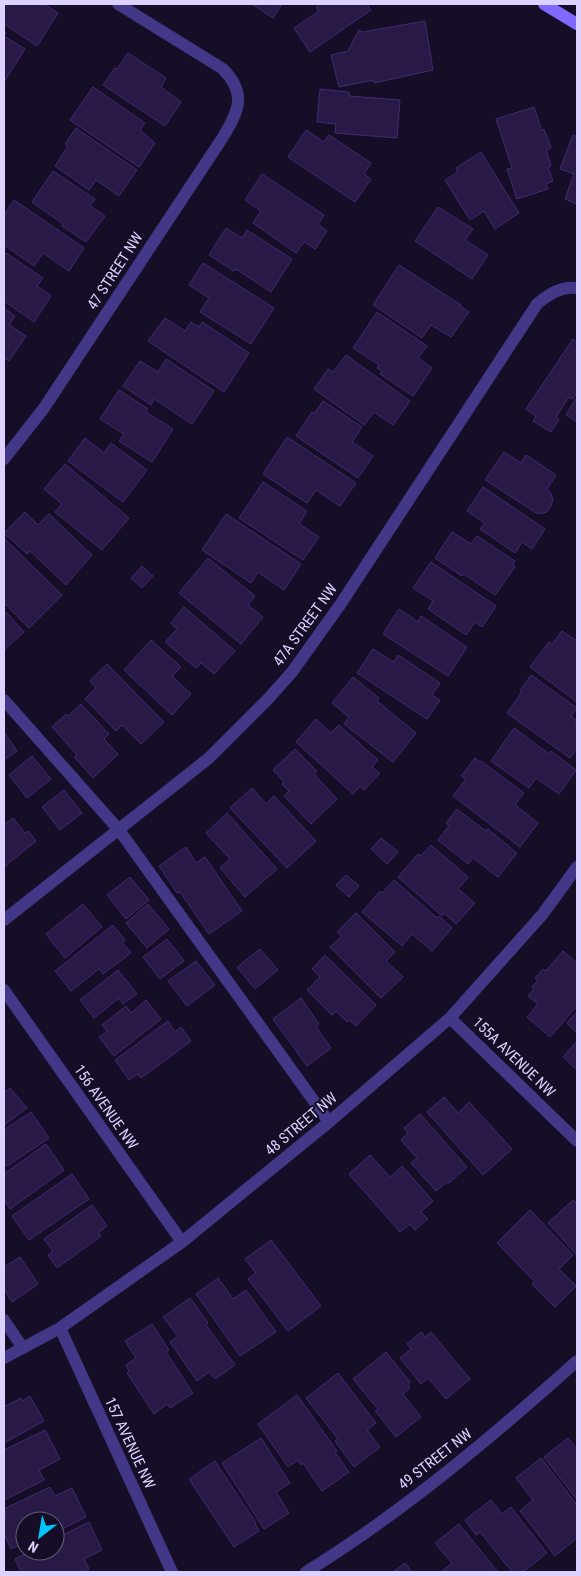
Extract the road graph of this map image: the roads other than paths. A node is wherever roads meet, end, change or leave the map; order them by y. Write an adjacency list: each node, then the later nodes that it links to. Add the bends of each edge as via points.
1 (118, 4): 5 (street, 47 STREET NW, via 223,69 232,78 239,94 238,108 223,137 44,408)
2 (544, 4): 3 (main road)
3 (577, 24)
4 (577, 288): 7 (street, 47A STREET NW, via 563,288 537,304 340,605 292,672 209,758)
5 (4, 458)
6 (4, 700): 7 (street)
7 (119, 830): 9 (street, 47A STREET NW); 12 (street)
8 (577, 867): 11 (street, 48 STREET NW, via 542,915)
9 (4, 920)
10 (4, 990): 14 (street, 156 AVENUE NW)
11 (450, 1018): 12 (street, 48 STREET NW); 13 (street, 155A AVENUE NW)
12 (329, 1122): 14 (street, 48 STREET NW)
13 (577, 1141)
14 (182, 1242): 16 (street, 48 STREET NW)
15 (4, 1320): 17 (street)
16 (60, 1328): 17 (street, 48 STREET NW); 20 (street, 157 AVENUE NW)
17 (24, 1348): 18 (street, 48 STREET NW)
18 (4, 1358)
19 (577, 1361): 21 (street, 49 STREET NW, via 439,1477)
20 (172, 1572)
21 (306, 1572)

